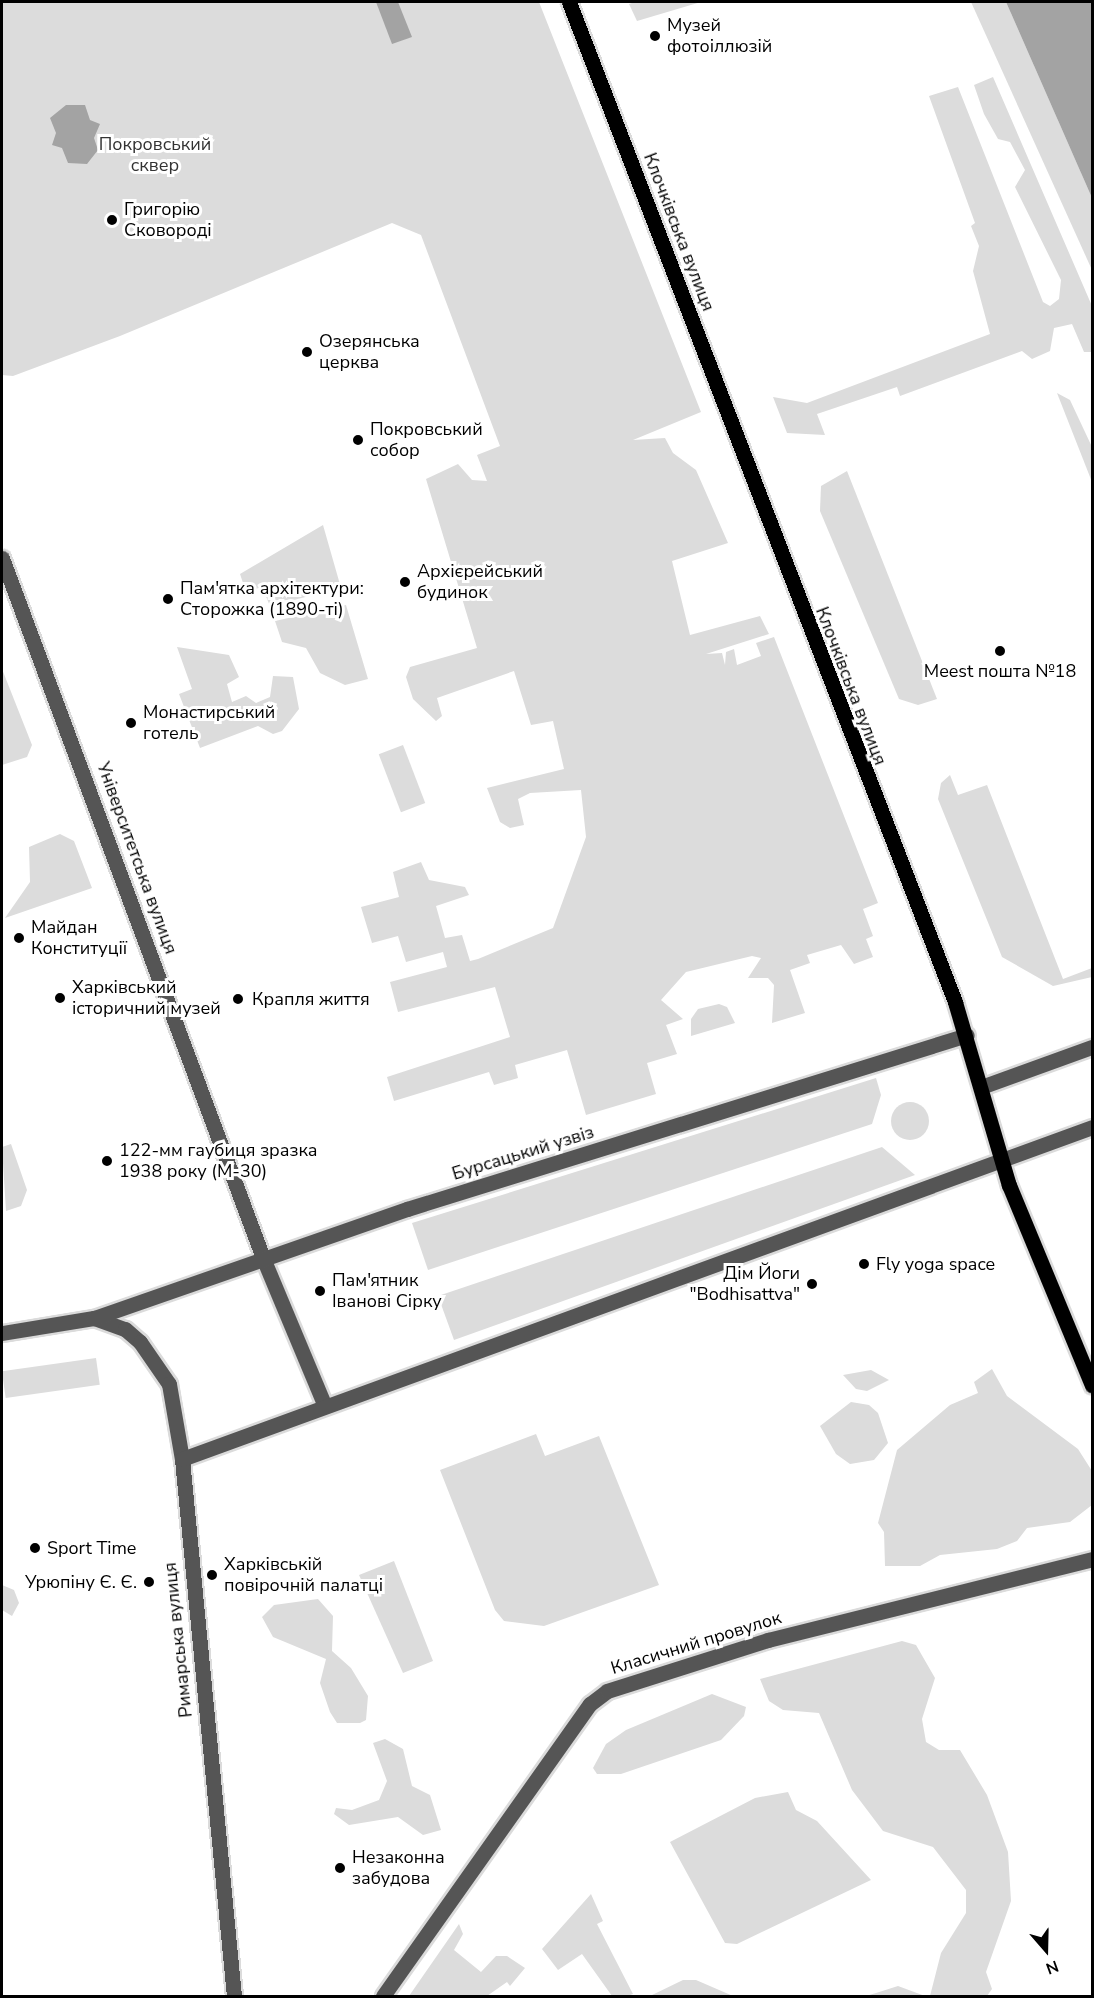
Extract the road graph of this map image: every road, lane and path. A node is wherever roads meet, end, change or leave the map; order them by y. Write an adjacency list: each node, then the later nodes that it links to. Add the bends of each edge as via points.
1 (569, 2): 3 (main road, Клочківська вулиця)
2 (2, 558): 8 (street, Університетська вулиця)
3 (967, 1035): 5 (main road, Клочківська вулиця); 8 (street, Бурсацький узвіз)
4 (1092, 1047): 5 (street)
5 (984, 1086): 7 (main road, Клочківська вулиця)
6 (1092, 1126): 7 (street)
7 (1000, 1160): 11 (main road, Клочківська вулиця); 12 (street)
8 (263, 1257): 9 (street, Бурсацький узвіз); 12 (street, Університетська вулиця)
9 (94, 1318): 10 (street); 13 (street, Римарська вулиця, via 125,1329 160,1364)
10 (2, 1333)
11 (1092, 1385)
12 (325, 1406): 13 (street)
13 (182, 1459): 15 (street, Римарська вулиця)
14 (1092, 1559): 16 (street, Класичний провулок, via 857,1616 607,1691 590,1704)
15 (234, 1996)
16 (383, 1996)

